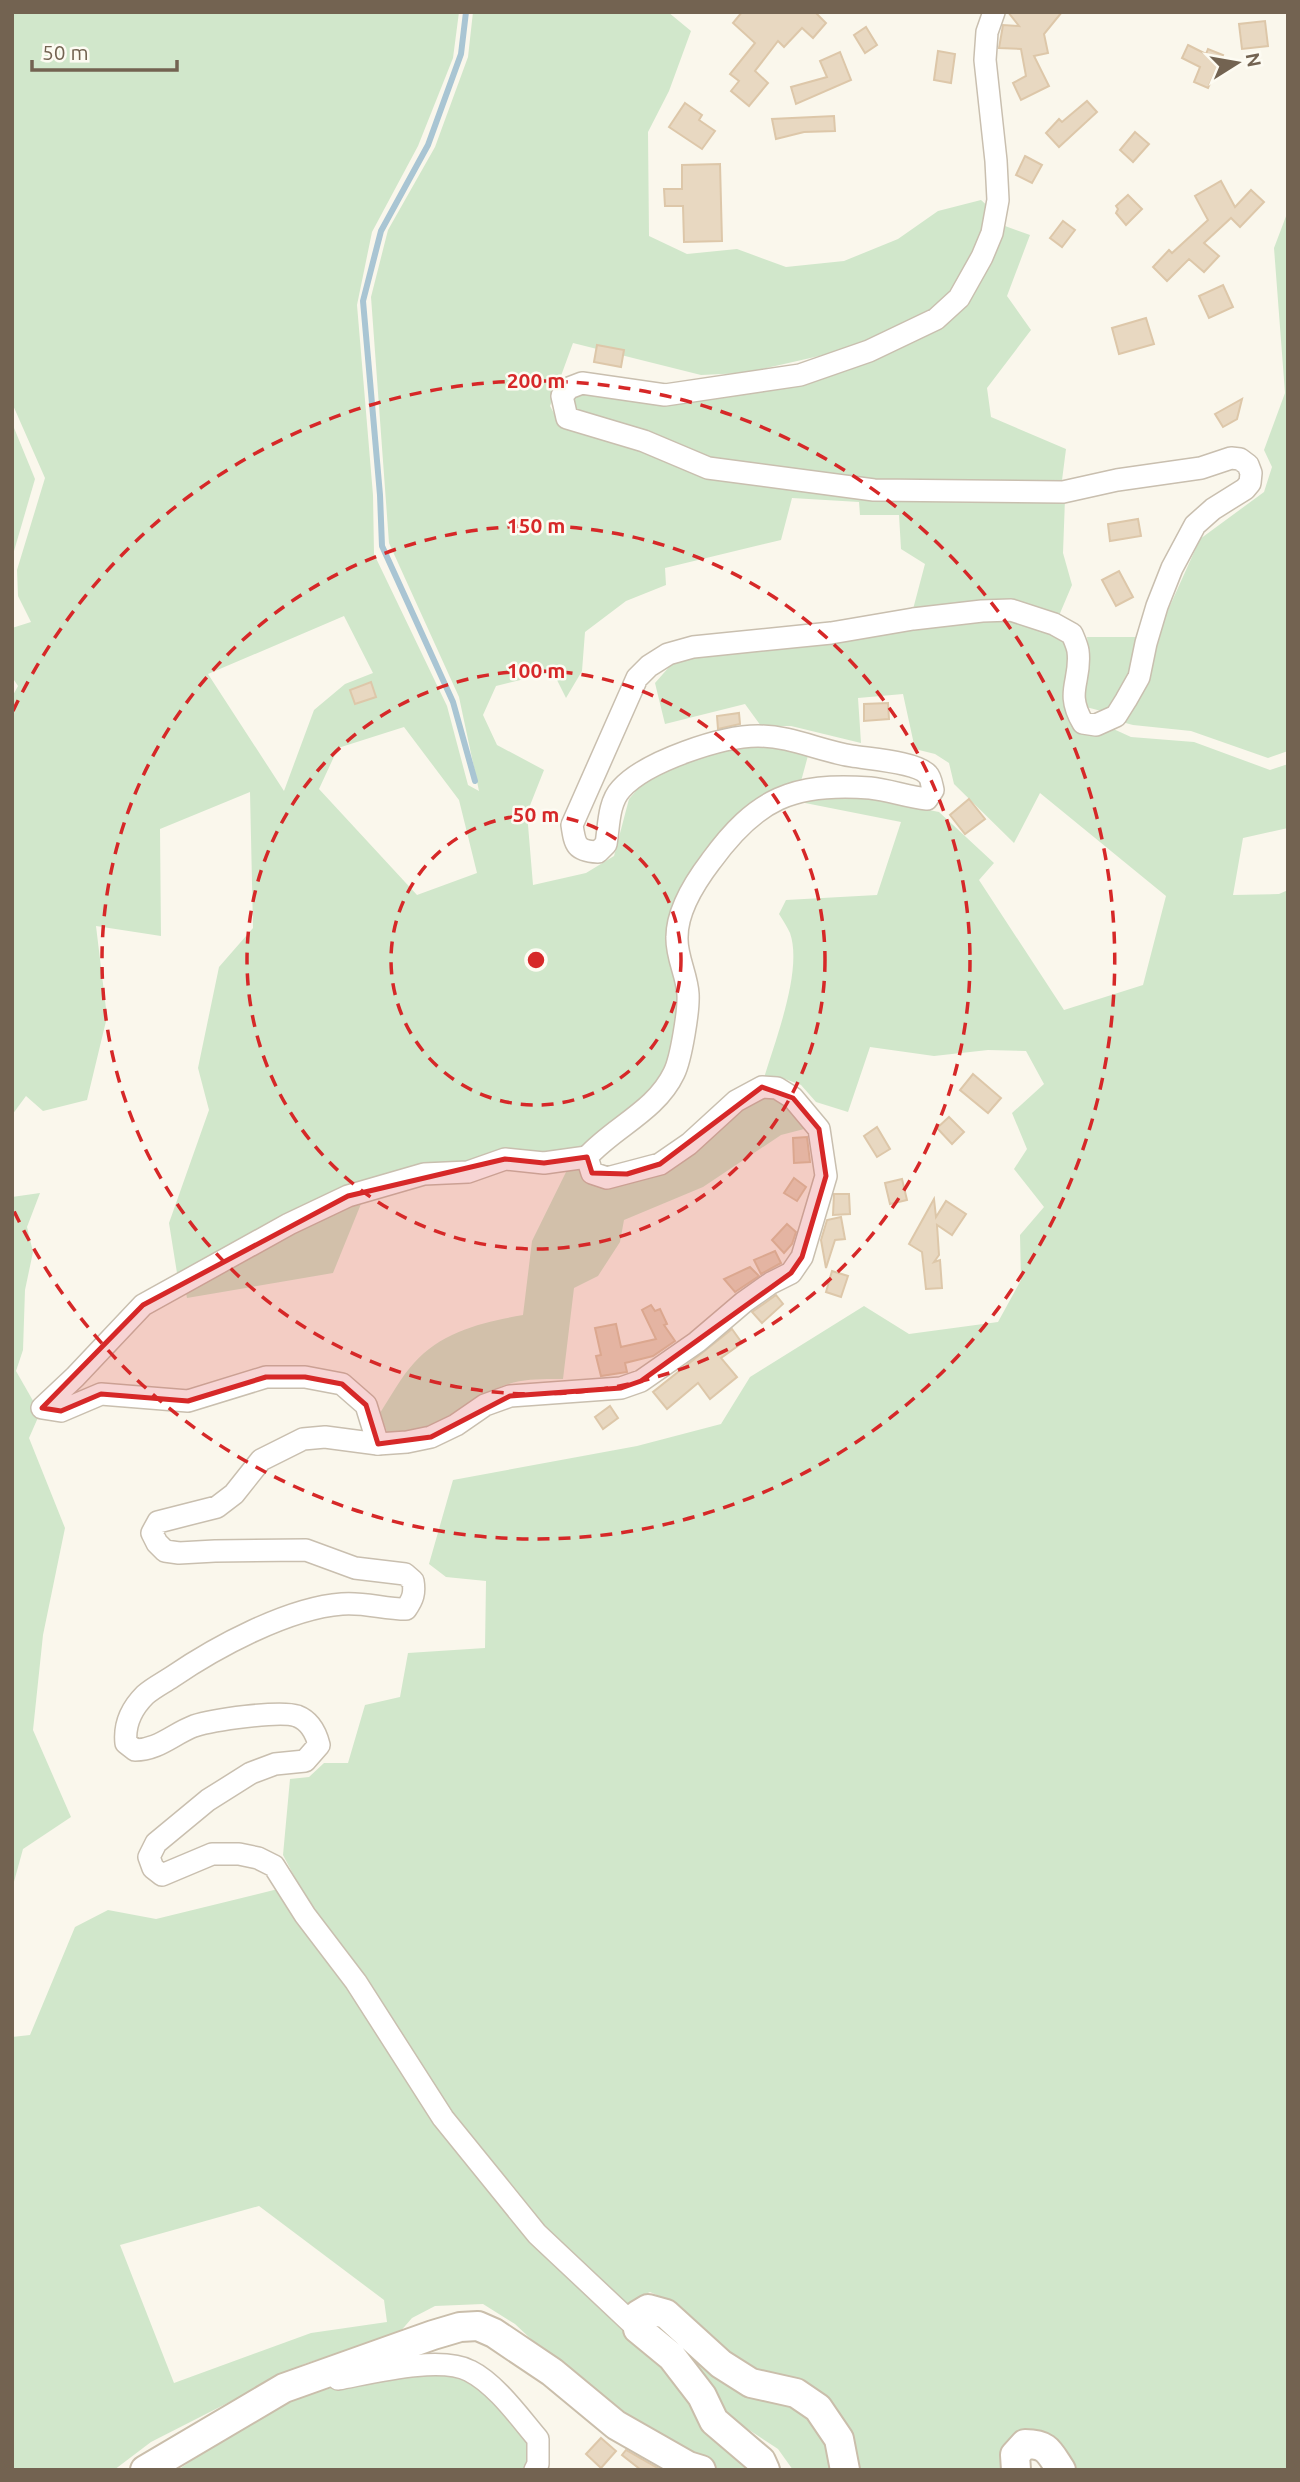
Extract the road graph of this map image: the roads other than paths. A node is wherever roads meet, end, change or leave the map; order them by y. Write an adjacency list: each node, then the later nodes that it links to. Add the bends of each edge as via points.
1 (994, 12): 2 (street, via 985,60 998,200 992,233 959,298 936,319 869,351 800,375 665,395 582,383 562,396 567,418 644,441 708,468 874,490 1063,492 1201,468 1231,458 1248,465 1250,483 1195,524 1157,606 1139,677 1116,716 1096,725 1083,723 1075,710 1078,650 1072,634 1011,610 693,647 668,654 637,678 572,824 575,843 584,851 598,852 606,844 610,811 621,789 654,765 724,740 758,736 794,740 830,753 915,766 928,775 933,790 927,799 872,789 807,790 774,799 728,838 701,874 677,921 676,941 688,995 675,1072 650,1107)
2 (587, 1157): 3 (street, via 592,1174 607,1178 660,1164 736,1101 762,1087 777,1088 793,1098 819,1129 825,1176 803,1257 791,1273 744,1302 650,1376 621,1388 510,1396 485,1405 431,1437); 3 (street, via 544,1163 506,1159 468,1172 424,1174 348,1196 143,1305 41,1408 61,1411 101,1394 188,1401 266,1377 305,1377 342,1384 366,1405)
3 (378, 1444): 4 (street, via 303,1439 261,1460 234,1494 217,1507 158,1522 152,1533 164,1551 306,1550 355,1568 405,1574 413,1581 414,1591 405,1609 342,1604 279,1621 208,1653 146,1695 125,1730 126,1743 135,1750 149,1750 199,1725 280,1715 308,1723 319,1745 305,1761 275,1764 251,1773 208,1800 156,1843 149,1857 162,1875 212,1854 239,1854 274,1867 356,1982 443,2118 537,2234)
4 (638, 2329): 9 (main road, via 672,2357 702,2396 714,2421 761,2461); 10 (main road, via 638,2315 648,2309 666,2314 721,2364 751,2383 796,2393 818,2408 839,2439)
5 (284, 2388): 6 (main road); 7 (street, via 437,2364 470,2370 498,2393 538,2439); 8 (main road, via 433,2335 478,2326 552,2372 616,2425)
6 (145, 2470)
7 (535, 2470)
8 (701, 2470)
9 (765, 2470)
10 (845, 2470)
11 (1016, 2470): 12 (main road, via 1015,2455 1025,2444 1047,2449)
12 (1060, 2470)

